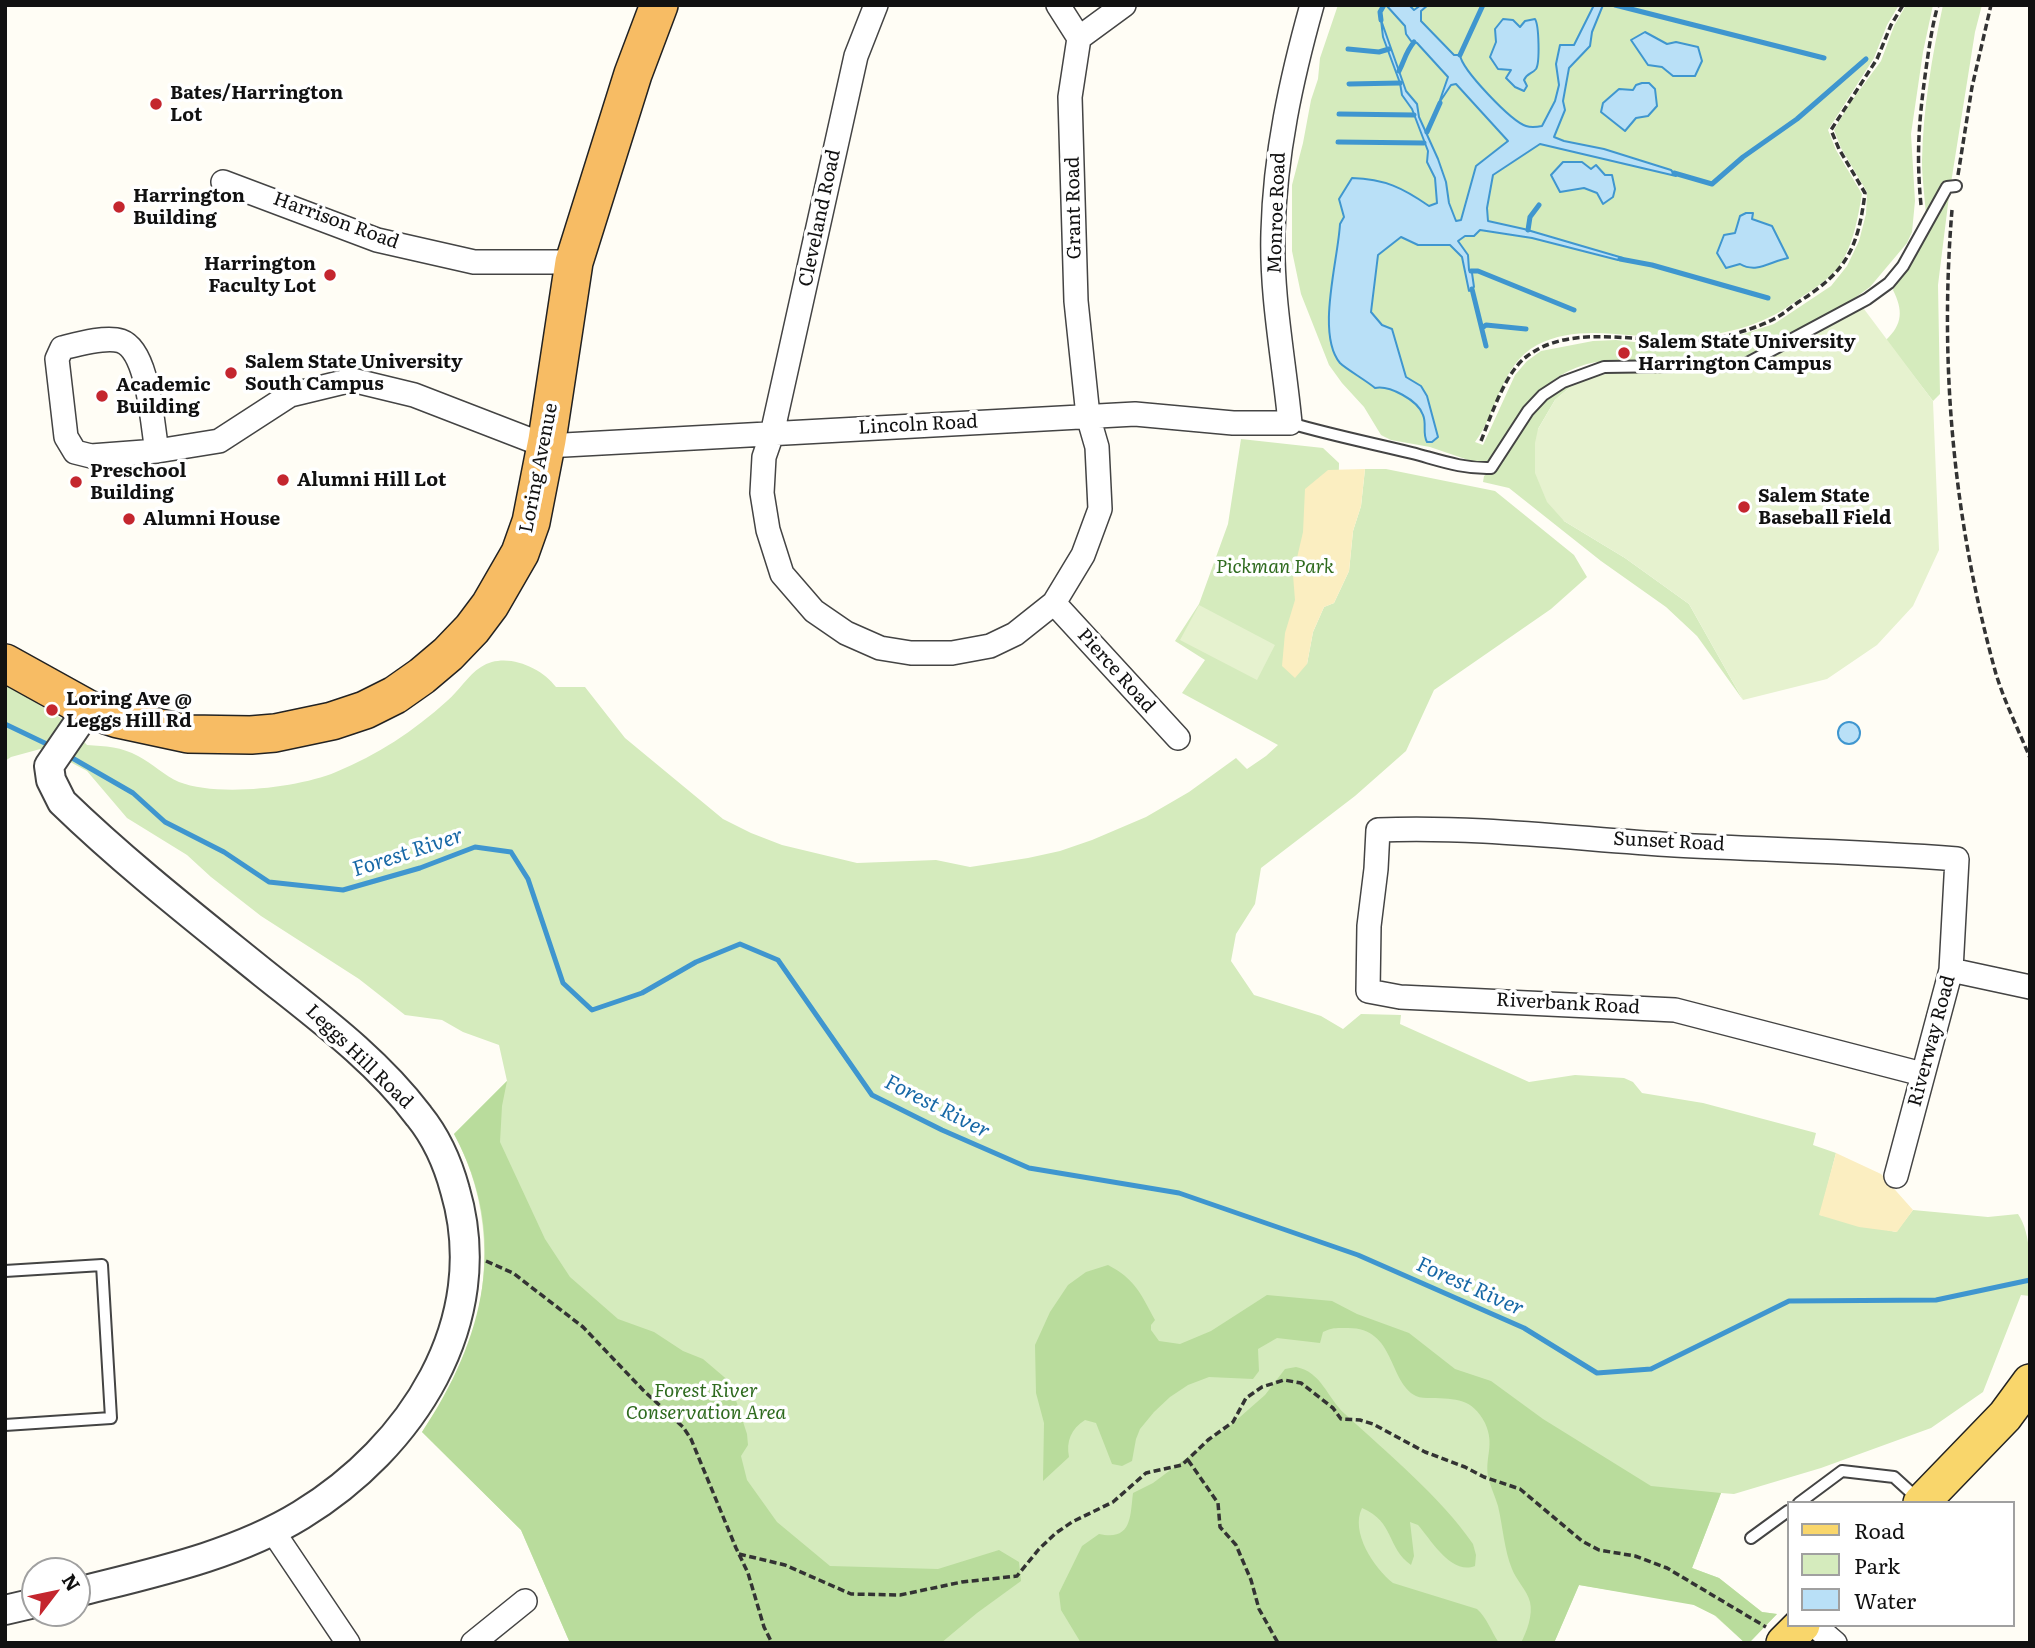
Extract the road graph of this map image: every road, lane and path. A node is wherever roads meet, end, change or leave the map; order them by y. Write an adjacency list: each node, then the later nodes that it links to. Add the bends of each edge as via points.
1 (659, 5): 13 (highway, Loring Avenue)
2 (876, 5): 16 (street, Cleveland Road, via 856,56)
3 (1058, 5): 9 (street)
4 (1124, 5): 9 (street)
5 (1312, 5): 15 (street, Monroe Road, via 1280,141 1273,234)
6 (1903, 5): 17 (path, via 1877,59 1831,130 1865,193 1855,240 1828,283 1771,321 1714,339 1670,342 1591,337 1539,348 1512,373)
7 (1938, 5): 12 (path, via 1917,132)
8 (1991, 5): 11 (path)
9 (1079, 37): 14 (street, Grant Road, via 1070,97 1076,301)
10 (223, 182): 13 (street, Harrison Road, via 377,240 474,262)
11 (1956, 186): 12 (lane, via 1947,187); 24 (path, via 1947,344 1953,457 1968,561 1997,677)
12 (1920, 235): 15 (lane, via 1889,283 1744,365 1604,367 1563,382 1528,411 1491,468 1457,467)
13 (574, 262): 18 (highway, Loring Avenue)
14 (1088, 416): 15 (street, Lincoln Road, via 1135,414); 16 (street, Lincoln Road); 20 (street, Grant Road, via 1097,447 1100,509 1083,555)
15 (1290, 424)
16 (772, 434): 18 (street, Lincoln Road); 20 (street, Cleveland Road, via 762,493 782,574 814,611 845,633 880,648 952,653 990,646 1015,634)
17 (1481, 440)
18 (546, 446): 19 (street, via 414,395 352,380 290,395 219,441); 22 (highway, Loring Avenue, via 531,522 505,579 472,629 422,676 394,695 332,721 251,735 188,734 118,719)
19 (157, 451): 19 (street, via 92,456 75,452 66,437 57,359 62,348 87,341 121,341 134,350 143,370)
20 (1054, 603): 23 (street, Pierce Road)
21 (5, 663): 22 (highway, Loring Avenue)
22 (79, 721): 31 (street, Leggs Hill Road, via 49,766 62,802 176,903 314,1012 404,1096 427,1127 451,1175 460,1206)
23 (1178, 738)
24 (2030, 758)
25 (1378, 830): 26 (street, Sunset Road, via 1438,828 1896,854); 29 (street, Riverbank Road, via 1368,991 1401,997 1675,1010)
26 (1956, 862): 27 (street, Riverway Road)
27 (1951, 970): 28 (street); 29 (street, Riverway Road)
28 (2030, 987)
29 (1922, 1074): 30 (street, Riverway Road)
30 (1896, 1176)
31 (464, 1256): 40 (street, Leggs Hill Road, via 456,1324 435,1377 417,1407 351,1479); 42 (path, via 513,1273 561,1309 683,1427)
32 (5, 1271): 34 (lane, via 102,1265 111,1418)
33 (2030, 1382): 38 (main road, via 2006,1416)
34 (5, 1425)
35 (1188, 1460): 42 (path, via 1146,1473 1113,1503 1064,1528 1017,1576 900,1595 852,1594 785,1565); 46 (path, via 1233,1422 1246,1398 1284,1380 1301,1382 1341,1419 1373,1424 1425,1452 1520,1489 1598,1550 1635,1556 1667,1568); 50 (path, via 1218,1503 1220,1527 1236,1545 1259,1609)
36 (1802, 1501): 37 (lane, via 1842,1471 1894,1477)
37 (1921, 1501)
38 (1923, 1501)
39 (1786, 1512): 41 (lane)
40 (272, 1531): 43 (street, Leggs Hill Road, via 212,1555); 47 (street)
41 (1751, 1538)
42 (739, 1554): 49 (path)
43 (91, 1588)
44 (525, 1601): 48 (street)
45 (1816, 1627): 51 (street)
46 (1787, 1634)
47 (348, 1643)
48 (473, 1643)
49 (772, 1643)
50 (1278, 1643)
51 (1835, 1643)

